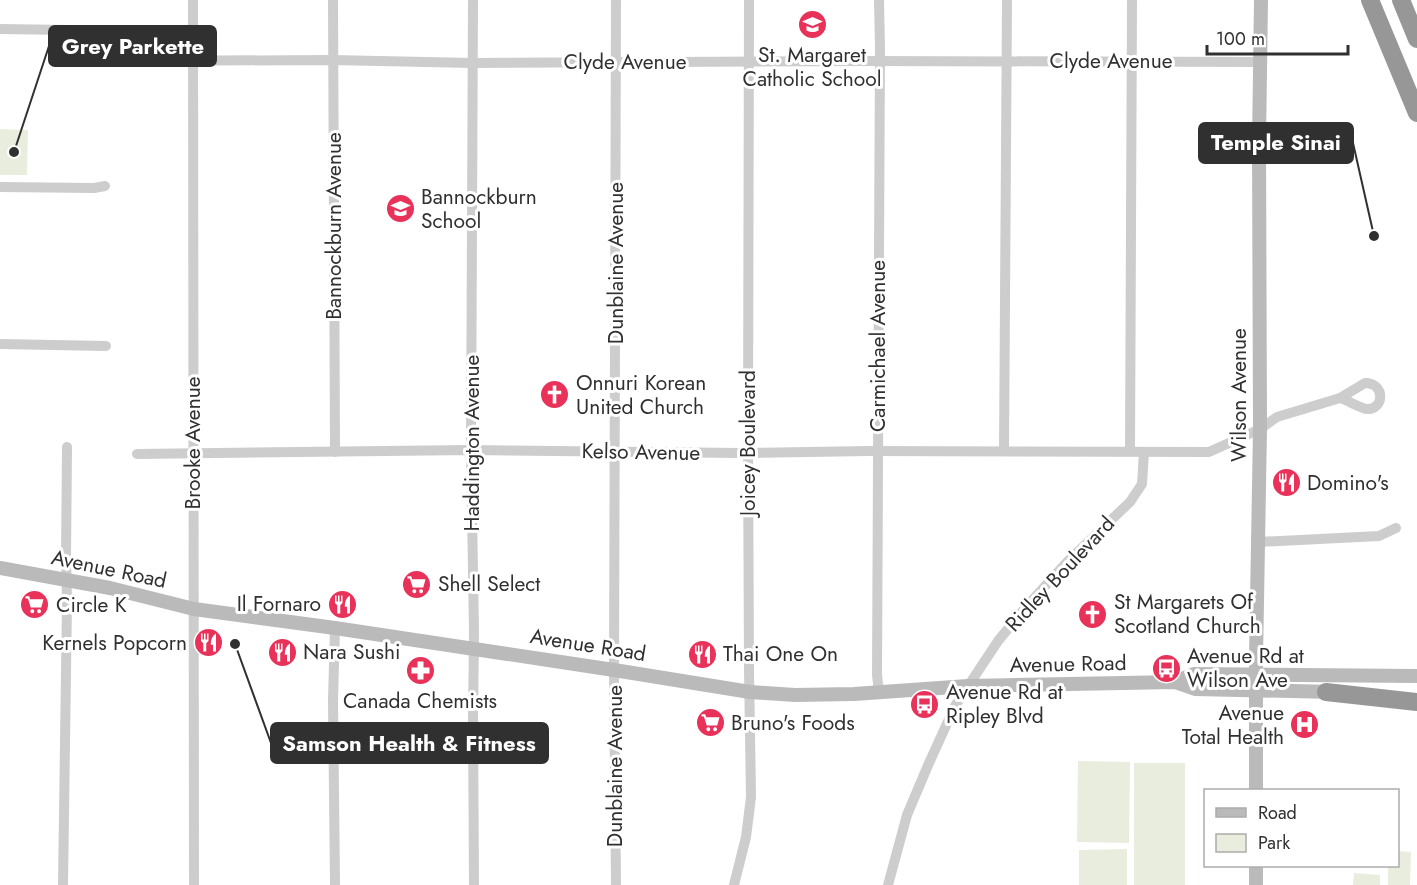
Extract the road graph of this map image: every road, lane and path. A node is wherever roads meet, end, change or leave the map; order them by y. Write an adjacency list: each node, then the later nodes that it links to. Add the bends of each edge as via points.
1 (193, 0): 15 (street, Brooke Avenue)
2 (333, 0): 14 (street, Bannockburn Avenue)
3 (473, 0): 22 (street, Haddington Avenue)
4 (616, 0): 20 (street, Dunblaine Avenue)
5 (749, 0): 16 (street, Joicey Boulevard)
6 (879, 0): 17 (street, Carmichael Avenue)
7 (1007, 0): 18 (street)
8 (1132, 0): 19 (street)
9 (1261, 0): 21 (main road, Wilson Avenue)
10 (1370, 0): 23 (highway)
11 (1401, 0): 13 (highway)
12 (0, 29): 15 (street, Clyde Avenue, via 69,30 86,34 118,59 129,61)
13 (1417, 39)
14 (333, 60): 15 (street, Clyde Avenue); 22 (street, Clyde Avenue); 35 (street, Bannockburn Avenue)
15 (193, 61): 38 (street, Brooke Avenue)
16 (750, 61): 17 (street, Clyde Avenue); 20 (street, Clyde Avenue); 39 (street, Joicey Boulevard)
17 (880, 61): 18 (street, Clyde Avenue); 33 (street, Carmichael Avenue)
18 (1006, 61): 19 (street, Clyde Avenue); 34 (street)
19 (1132, 61): 21 (street, Clyde Avenue); 36 (street)
20 (616, 62): 22 (street, Clyde Avenue); 32 (street, Dunblaine Avenue)
21 (1260, 62): 29 (main road, Wilson Avenue)
22 (473, 63): 31 (street, Haddington Avenue)
23 (1417, 113)
24 (105, 186): 25 (street)
25 (0, 187)
26 (0, 344): 27 (street)
27 (106, 346)
28 (1340, 398): 29 (street, via 1277,417)
29 (1260, 429): 37 (street, via 1209,452); 42 (main road, Wilson Avenue)
30 (67, 447): 44 (street)
31 (471, 450): 32 (street, Kelso Avenue); 35 (street, Kelso Avenue); 47 (street, Haddington Avenue)
32 (615, 451): 39 (street, Kelso Avenue); 48 (street, Dunblaine Avenue)
33 (878, 451): 34 (street, Kelso Avenue); 39 (street, Kelso Avenue); 55 (street, Carmichael Avenue)
34 (1004, 451): 36 (street, Kelso Avenue)
35 (335, 452): 38 (street, Kelso Avenue)
36 (1130, 452): 37 (street, Kelso Avenue)
37 (1144, 452): 52 (street, Ridley Boulevard, via 1142,484 1130,502 1066,562 1026,607)
38 (194, 453): 40 (street, Kelso Avenue); 45 (street, Brooke Avenue)
39 (748, 453): 54 (street, Joicey Boulevard)
40 (137, 454)
41 (1396, 528): 42 (street, via 1379,536)
42 (1258, 542): 49 (main road, Wilson Avenue)
43 (0, 568): 44 (main road, Avenue Road)
44 (67, 581): 45 (main road, Avenue Road); 61 (street)
45 (194, 609): 46 (main road, Avenue Road); 62 (street, Brooke Avenue)
46 (335, 628): 47 (main road, Avenue Road); 63 (street)
47 (473, 649): 48 (main road, Avenue Road); 64 (street, Haddington Avenue)
48 (614, 670): 54 (main road, Avenue Road); 65 (street, Dunblaine Avenue)
49 (1256, 674): 50 (main road, Avenue Road); 51 (main road, Avenue Road, via 1194,674); 53 (main road, Wilson Avenue)
50 (1417, 676)
51 (1175, 682): 52 (main road, Avenue Road); 53 (main road, Avenue Road, via 1194,689)
52 (968, 686): 55 (main road, Avenue Road); 67 (street, Ridley Boulevard, via 918,788)
53 (1256, 691): 56 (main road, Avenue Road); 59 (main road, Wilson Avenue)
54 (750, 692): 55 (main road, Avenue Road); 66 (street, Joicey Boulevard, via 751,805)
55 (879, 692)
56 (1326, 692): 57 (main road, Avenue Road); 58 (highway)
57 (1417, 692)
58 (1417, 702)
59 (1256, 789)
60 (1256, 867): 68 (main road)
61 (63, 885)
62 (194, 885)
63 (335, 885)
64 (474, 885)
65 (616, 885)
66 (734, 885)
67 (888, 885)
68 (1256, 885)

